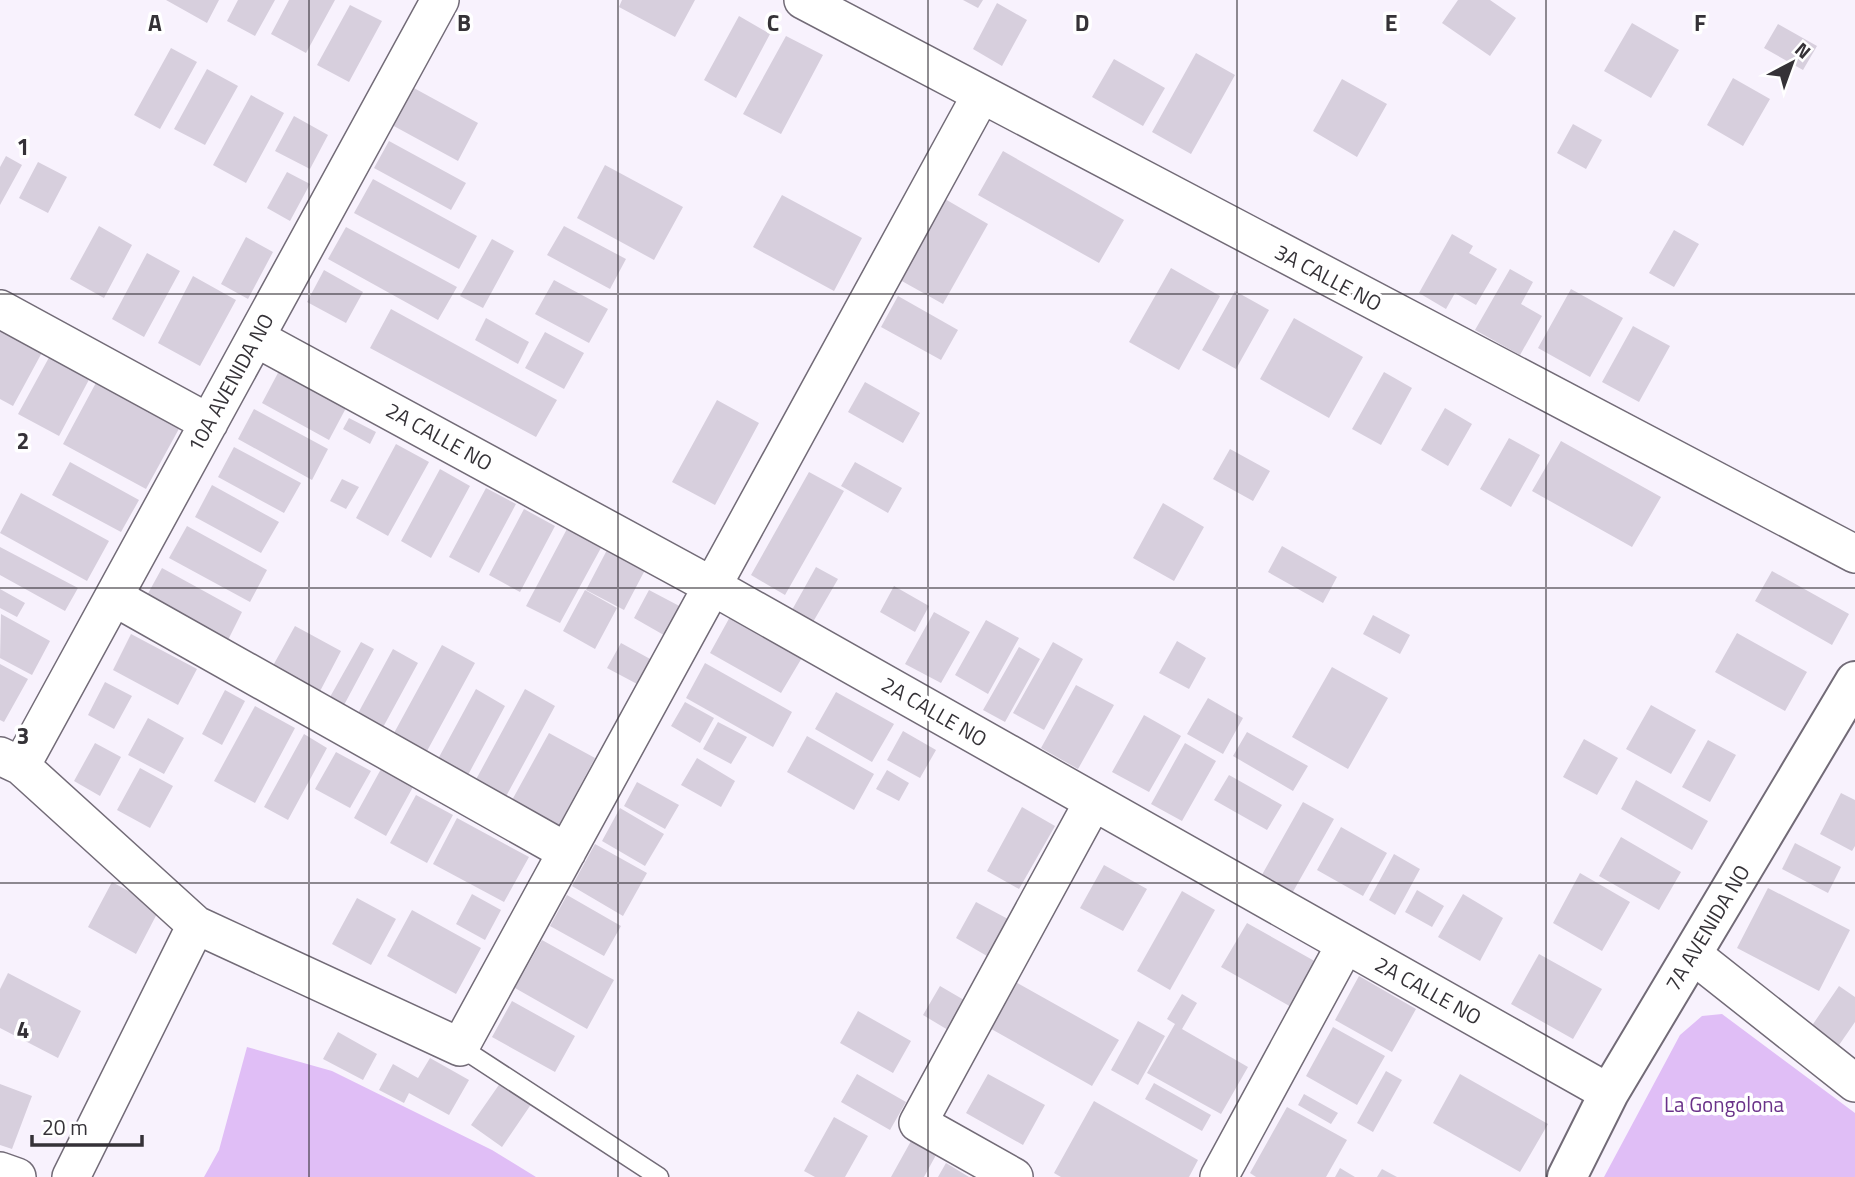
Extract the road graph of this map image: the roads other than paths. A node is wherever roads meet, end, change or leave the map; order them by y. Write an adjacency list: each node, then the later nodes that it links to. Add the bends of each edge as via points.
1 (440, 0): 5 (street, 10A AVENIDA NO)
2 (803, 0): 3 (street, 3A CALLE NO)
3 (981, 95): 7 (street, 3A CALLE NO); 8 (street)
4 (0, 309): 6 (street)
5 (256, 338): 6 (street, 10A AVENIDA NO); 8 (street, 2A CALLE NO)
6 (209, 423): 9 (street, 10A AVENIDA NO)
7 (1855, 554)
8 (712, 586): 12 (street, 2A CALLE NO); 13 (street)
9 (114, 597): 11 (street, 10A AVENIDA NO); 13 (street)
10 (1855, 681): 16 (highway, 7A AVENIDA NO)
11 (11, 761): 14 (street)
12 (1093, 802): 15 (street, 2A CALLE NO); 24 (street, via 918,1123)
13 (566, 852): 17 (street)
14 (196, 925): 17 (street); 22 (street)
15 (1345, 945): 19 (street, 2A CALLE NO); 25 (street)
16 (1692, 954): 18 (street); 19 (highway, 7A AVENIDA NO)
17 (460, 1047): 23 (lane)
18 (1855, 1083)
19 (1609, 1093): 26 (highway, 7A AVENIDA NO)
20 (0, 1171): 21 (street)
21 (17, 1177)
22 (71, 1177)
23 (659, 1177)
24 (1014, 1177)
25 (1219, 1177)
26 (1567, 1177)

